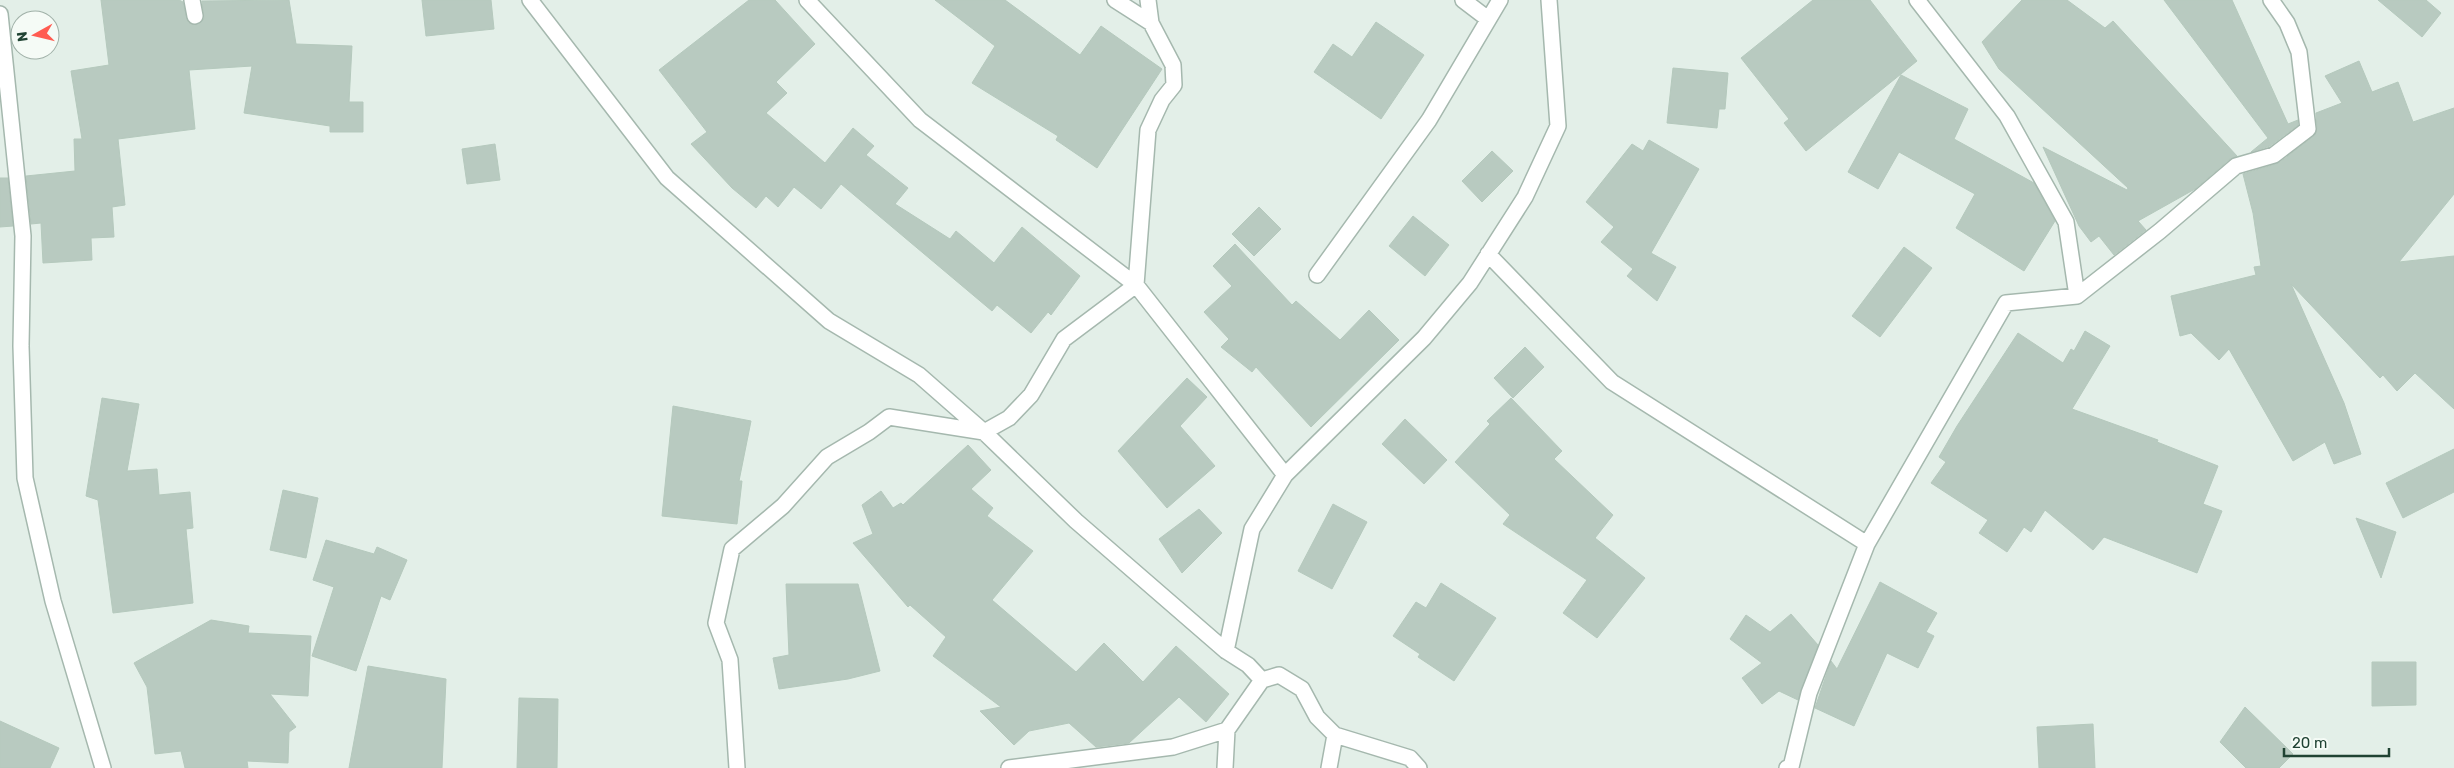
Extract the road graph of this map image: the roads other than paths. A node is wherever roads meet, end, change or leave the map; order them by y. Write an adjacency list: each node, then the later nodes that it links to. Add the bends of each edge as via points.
1 (192, 0): 12 (street)
2 (530, 0): 19 (street, via 667,178 829,321 919,375)
3 (807, 0): 17 (street, via 920,120)
4 (1115, 0): 14 (street)
5 (1148, 0): 14 (street)
6 (1463, 0): 13 (street)
7 (1500, 0): 13 (street)
8 (1549, 0): 15 (street, via 1558,126 1525,198)
9 (1918, 0): 18 (street, via 2006,116 2066,222)
10 (2271, 0): 18 (street, via 2300,52 2308,129 2274,155 2236,166)
11 (0, 14): 26 (street, via 23,236 21,346 25,478 53,601)
12 (195, 16)
13 (1488, 19): 16 (street, via 1429,120)
14 (1151, 23): 17 (street, via 1173,65 1174,85 1162,100 1148,130)
15 (1488, 254): 20 (street, via 1470,283 1424,338); 21 (street, via 1612,382)
16 (1317, 275)
17 (1136, 285): 19 (street, via 1064,339 1031,396 1009,418); 20 (street)
18 (2077, 296): 21 (street, via 2006,303)
19 (984, 432): 22 (street, via 1076,521); 27 (street, via 889,417 827,457 783,506 732,549 716,623 730,660)
20 (1285, 475): 22 (street, via 1252,528)
21 (1867, 544): 32 (street, via 1809,693 1791,767)
22 (1226, 651): 23 (street, via 1248,665)
23 (1262, 680): 24 (street); 25 (street, via 1279,674 1302,689 1317,716)
24 (1227, 730): 28 (street, via 1173,747); 29 (street)
25 (1335, 735): 30 (street); 31 (street, via 1410,758)
26 (103, 768)
27 (737, 768)
28 (1009, 768)
29 (1225, 768)
30 (1329, 768)
31 (1418, 768)
32 (1787, 768)

